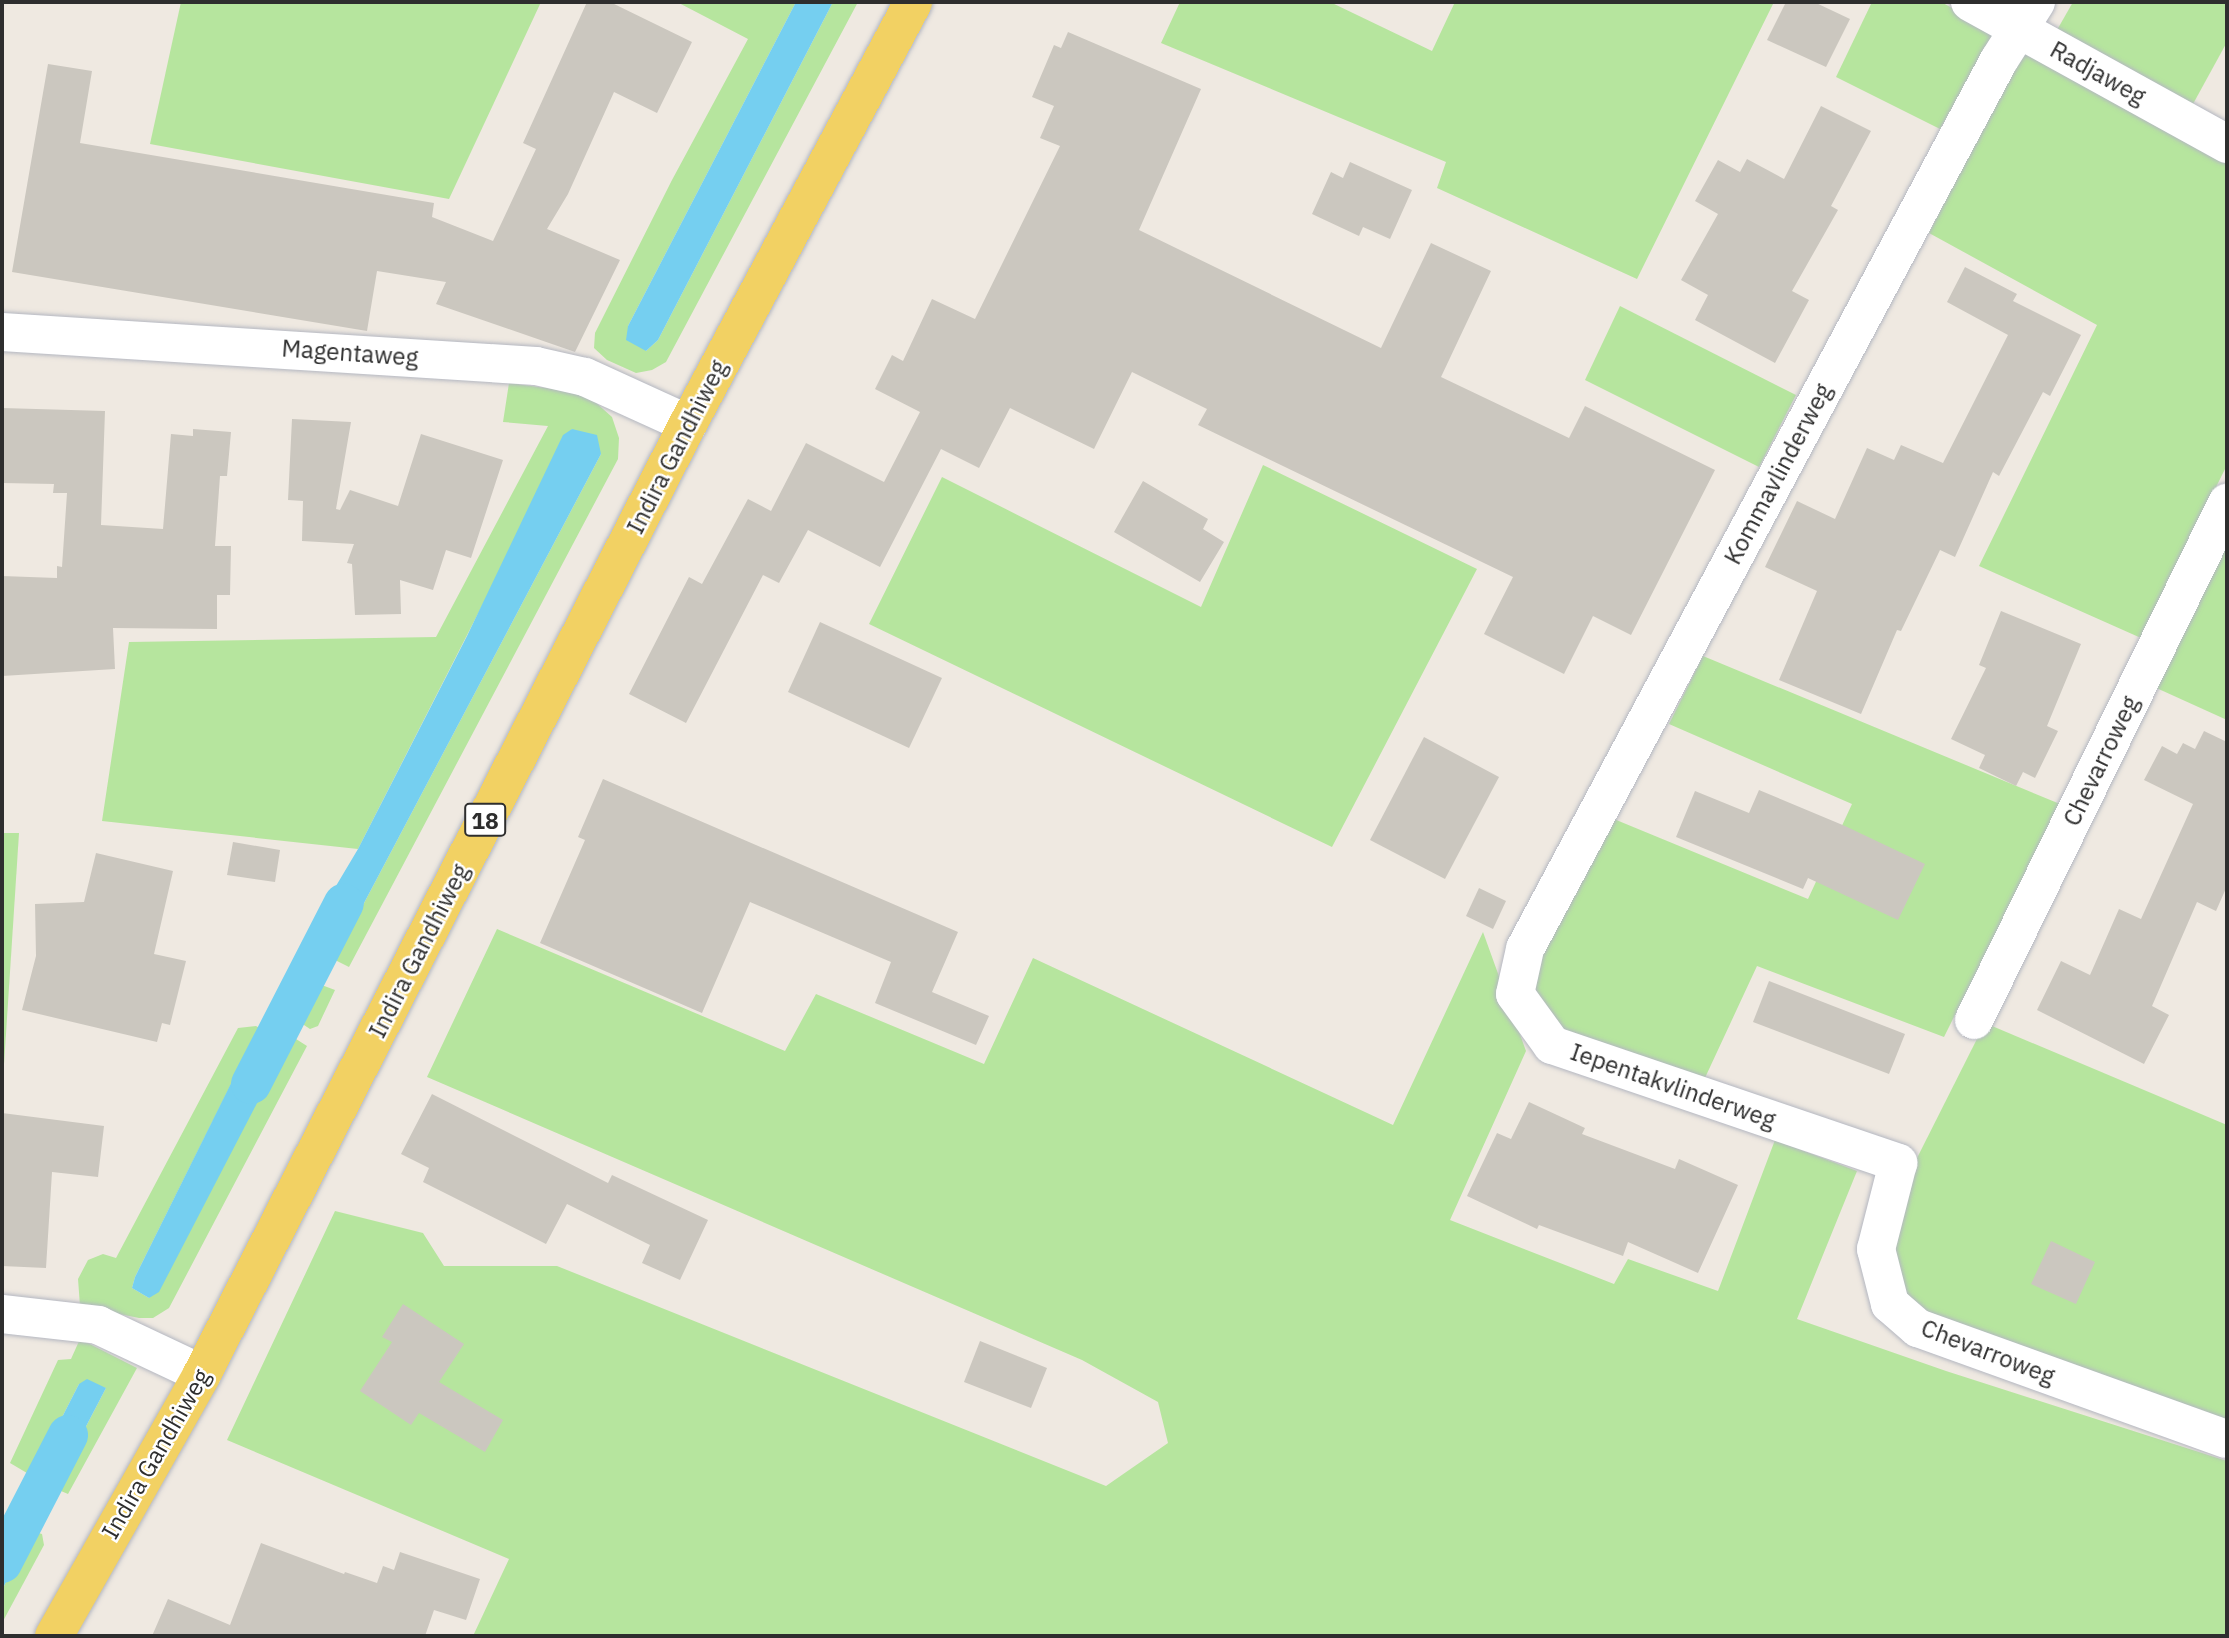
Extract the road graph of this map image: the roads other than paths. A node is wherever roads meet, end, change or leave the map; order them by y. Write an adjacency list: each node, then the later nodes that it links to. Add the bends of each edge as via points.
1 (912, 2): 6 (main road, Indira Gandhiweg / 18)
2 (1970, 2): 3 (street, Radjaweg)
3 (2028, 16): 4 (street, Radjaweg); 8 (street, Kommavlinderweg, via 1999,60)
4 (2227, 144)
5 (2, 332): 6 (street, Magentaweg, via 536,366 584,377)
6 (688, 424): 12 (main road, Indira Gandhiweg / 18)
7 (2227, 503): 9 (street, Chevarroweg)
8 (1525, 949): 10 (street, Iepentakvlinderweg, via 1515,994 1552,1045)
9 (1974, 1020)
10 (1898, 1163): 13 (street, Chevarroweg, via 1876,1249 1891,1304 1918,1328)
11 (2, 1314): 12 (street, via 99,1325)
12 (202, 1374): 14 (main road, Indira Gandhiweg / 18)
13 (2227, 1439)
14 (54, 1636)

